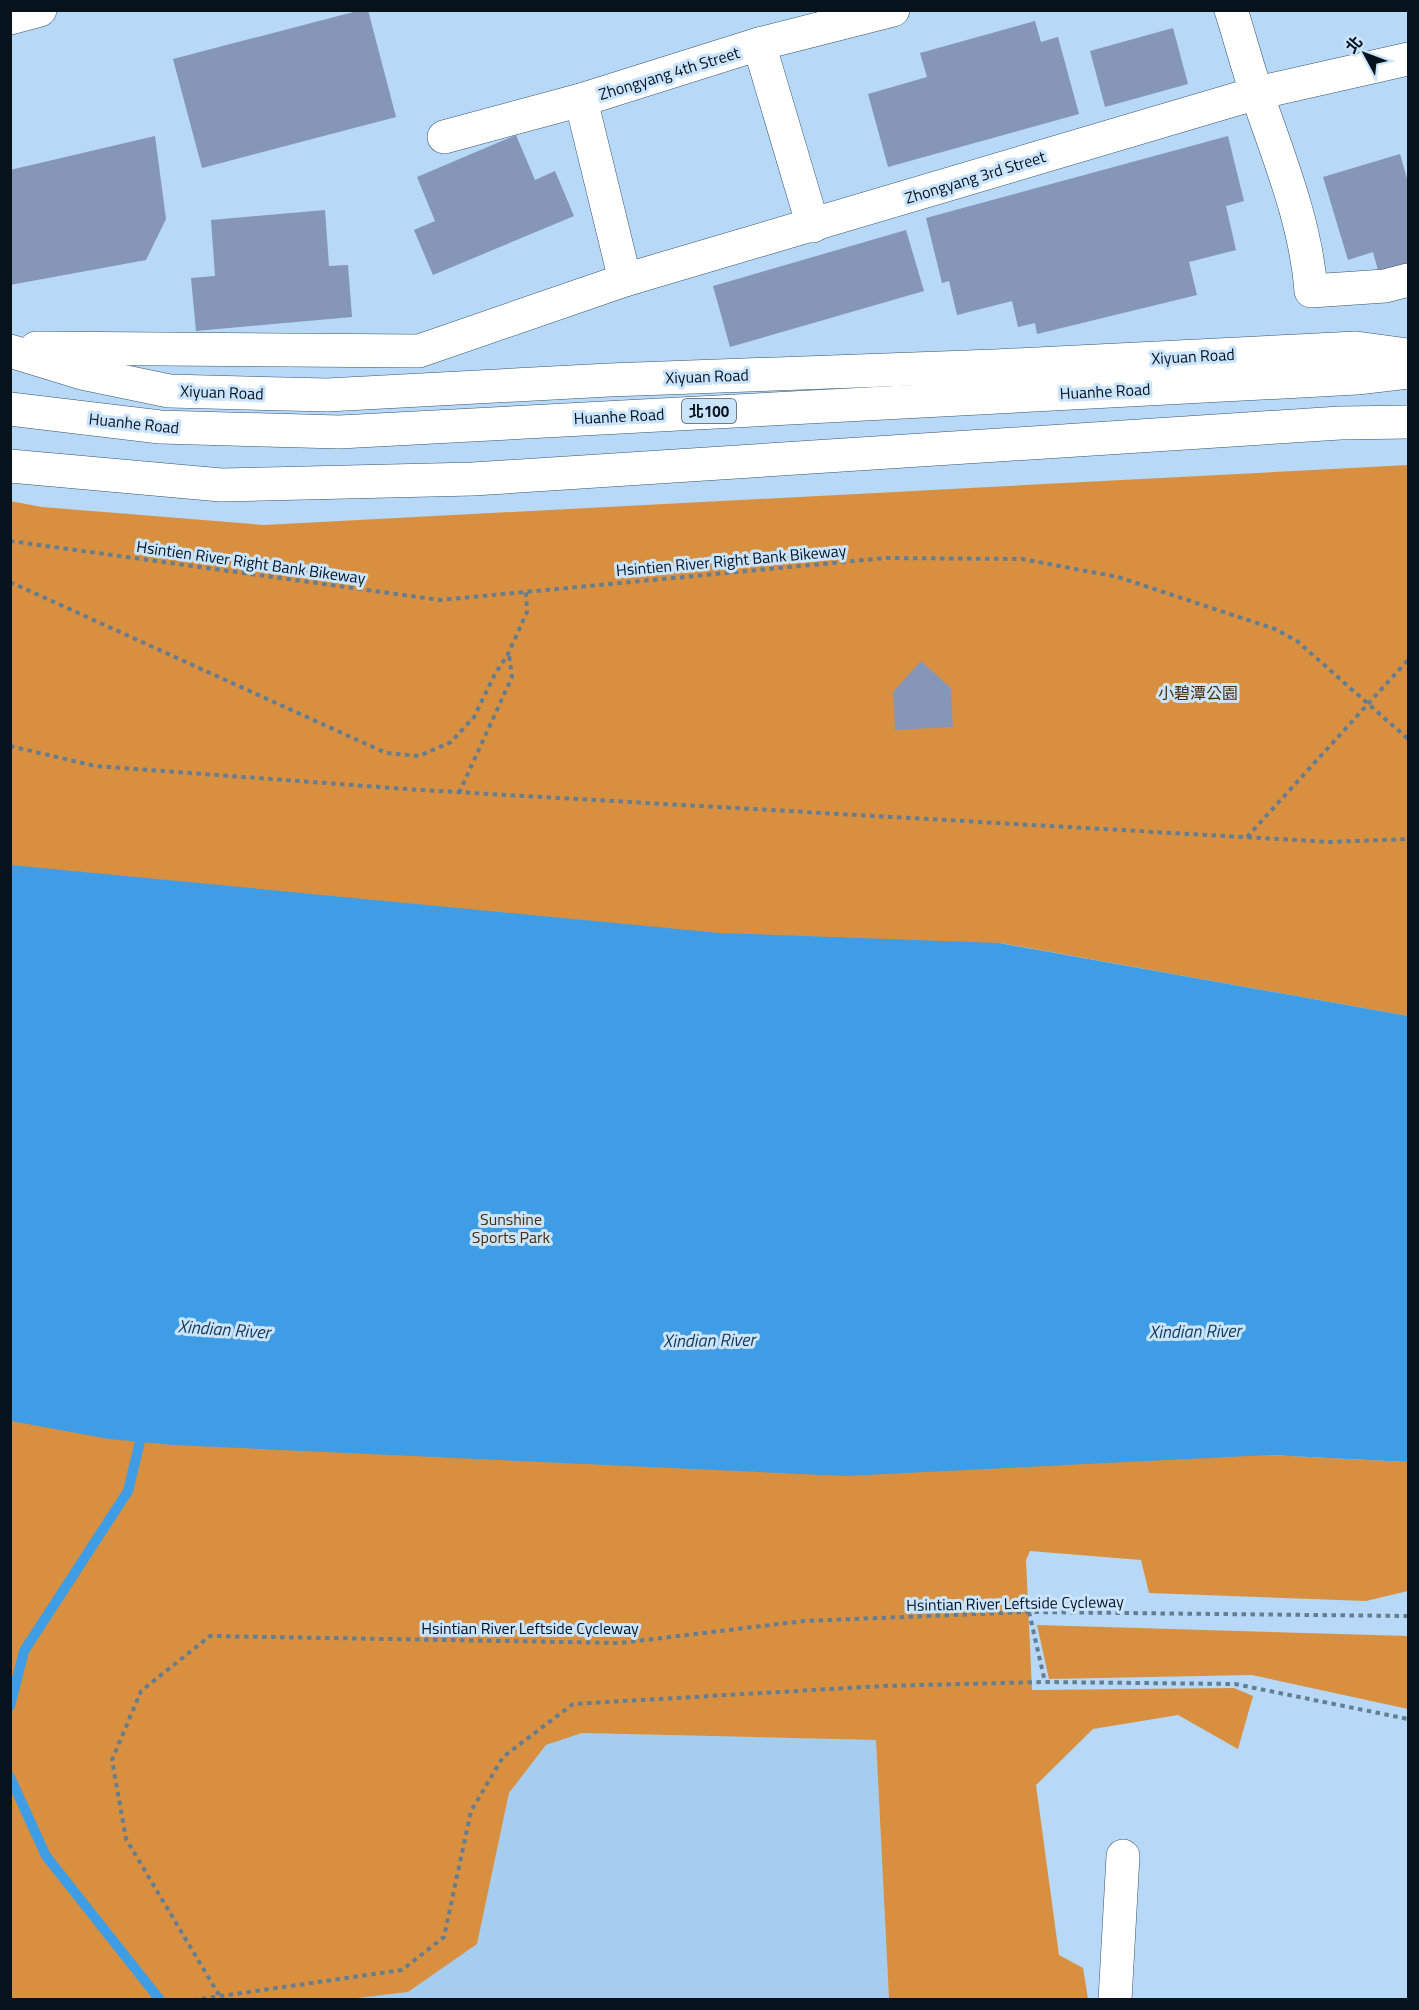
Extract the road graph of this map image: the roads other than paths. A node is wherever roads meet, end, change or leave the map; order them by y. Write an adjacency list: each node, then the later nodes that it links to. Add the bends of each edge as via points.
1 (40, 10): 4 (main road)
2 (893, 10): 5 (main road, Zhongyang 4th Street)
3 (1231, 10): 7 (main road)
4 (10, 18)
5 (759, 44): 8 (main road, Zhongyang 4th Street); 10 (main road)
6 (1408, 58): 7 (main road, Zhongyang 3rd Street)
7 (1257, 93): 10 (main road, Zhongyang 3rd Street); 12 (main road, via 1283,162 1309,266 1311,291 1385,286)
8 (581, 100): 9 (main road, Zhongyang 4th Street); 11 (main road)
9 (444, 137)
10 (813, 226): 11 (main road, Zhongyang 3rd Street)
11 (626, 280): 13 (main road, Zhongyang 3rd Street, via 419,351)
12 (1408, 280)
13 (10, 350): 14 (main road, Xiyuan Road, via 82,373 170,390 327,395 1356,348)
14 (1408, 355)
15 (1408, 372): 16 (main road, Huanhe Road / 北100, via 1357,378 339,432 160,428)
16 (10, 409)
17 (1408, 422): 18 (main road, via 472,479 221,485)
18 (10, 466)
19 (1123, 1856): 20 (main road)
20 (1116, 2000)

